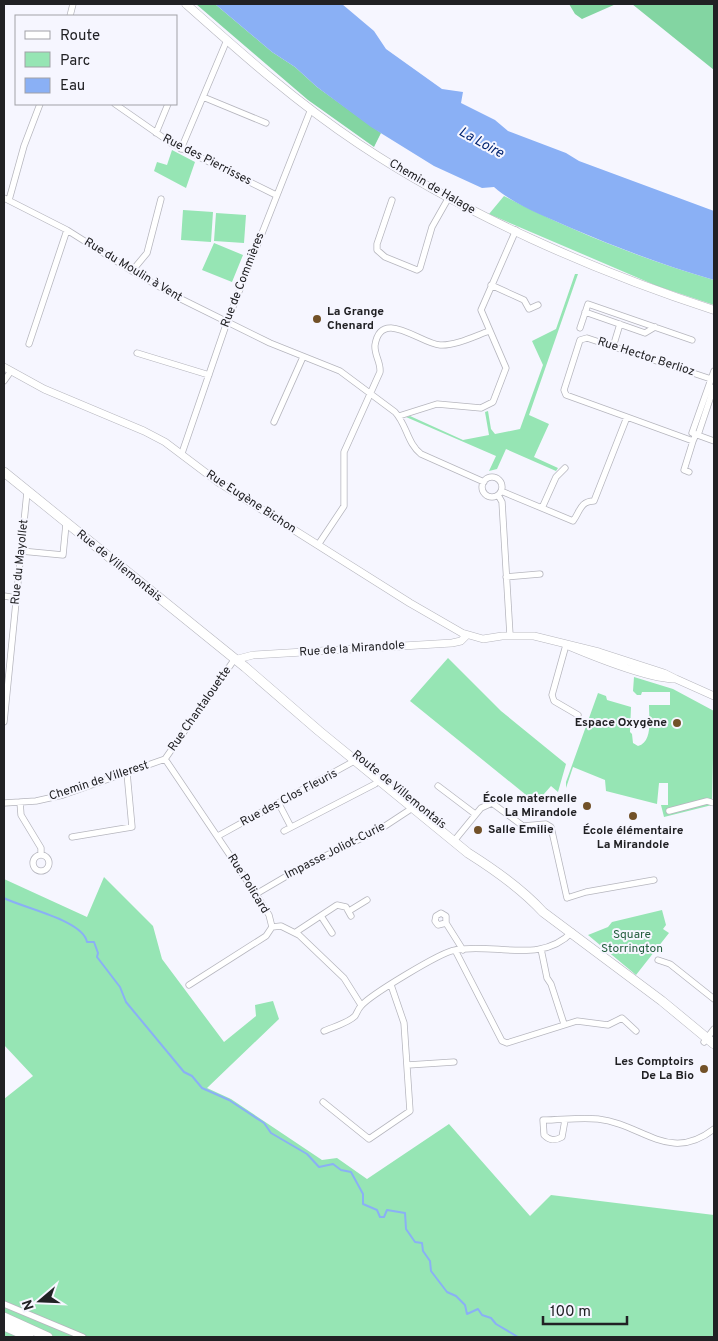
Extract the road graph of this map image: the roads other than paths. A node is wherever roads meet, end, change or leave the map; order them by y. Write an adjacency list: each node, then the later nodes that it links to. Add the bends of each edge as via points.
1 (186, 4): 2 (main road, Chemin de Halage)
2 (227, 40): 3 (street); 7 (main road, Chemin de Halage)
3 (203, 97): 8 (street); 10 (street)
4 (40, 105): 13 (street)
5 (118, 105): 9 (street, Rue des Pierrisses)
6 (168, 105): 9 (street)
7 (311, 109): 11 (street, Rue de Commières); 12 (main road, Chemin de Halage, via 359,144)
8 (266, 123)
9 (156, 133): 10 (street, Rue des Pierrisses)
10 (181, 148): 11 (street, Rue des Pierrisses)
11 (276, 196): 23 (street, Rue de Commières)
12 (449, 197): 15 (street, via 432,227 417,270 385,257 377,250 376,244); 17 (main road, Chemin de Halage)
13 (6, 199): 16 (street, Rue du Moulin à Vent)
14 (161, 199): 18 (street, via 147,253)
15 (392, 200)
16 (67, 230): 18 (street, Rue du Moulin à Vent); 29 (street)
17 (516, 230): 19 (street); 21 (main road, Chemin de Halage, via 634,282)
18 (132, 272): 23 (street, Rue du Moulin à Vent)
19 (490, 285): 20 (street, via 524,300 529,309); 27 (street, via 480,310)
20 (538, 305)
21 (714, 310)
22 (585, 312): 24 (street); 25 (street, via 588,304); 26 (street)
23 (227, 322): 32 (street, Rue du Moulin à Vent); 36 (street, Rue de Commières)
24 (620, 324): 25 (street, via 645,333); 30 (street)
25 (655, 327): 28 (street)
26 (580, 328)
27 (489, 331): 40 (street, via 440,345 399,328 386,328 375,346 381,365); 41 (street, via 506,368 491,405 476,408 437,404)
28 (692, 340)
29 (29, 344)
30 (613, 347): 37 (street, Rue Hector Berlioz); 42 (street, Rue Hector Berlioz, via 587,338 580,340 564,390 566,395)
31 (137, 353): 36 (street)
32 (304, 357): 40 (street, Rue du Moulin à Vent, via 346,374); 43 (street)
33 (4, 367): 34 (street, Rue Eugène Bichon)
34 (11, 371): 38 (street); 47 (street, Rue Eugène Bichon, via 44,389 144,431)
35 (714, 371): 37 (street)
36 (209, 376): 47 (street, Rue de Commières)
37 (713, 380): 44 (street)
38 (4, 381)
39 (714, 387): 44 (street)
40 (370, 393): 41 (street, Rue du Moulin à Vent); 56 (street, via 344,452 344,506)
41 (399, 416): 51 (street, via 416,451)
42 (627, 417): 45 (street); 54 (street, via 594,500 582,504 573,521)
43 (274, 422)
44 (695, 434): 45 (street); 46 (street)
45 (693, 441): 50 (street, via 684,470)
46 (714, 441)
47 (182, 454): 56 (street, Rue Eugène Bichon, via 218,482)
48 (565, 468): 54 (street, via 556,477)
49 (4, 472): 52 (main road, Rue de Villemontais)
50 (689, 472)
51 (484, 482): 53 (street, via 482,488 486,494 492,497); 53 (street, via 492,477 498,479 502,484)
52 (27, 492): 55 (main road, Rue de Villemontais); 57 (street, Rue du Mayollet)
53 (500, 493): 54 (street); 59 (street)
54 (542, 508)
55 (66, 524): 57 (street, via 63,555); 65 (main road, Rue de Villemontais)
56 (318, 545): 62 (street, Rue Eugène Bichon)
57 (21, 551): 61 (street, Rue du Mayollet)
58 (540, 574): 59 (street)
59 (506, 577): 63 (street)
60 (4, 596): 61 (street)
61 (16, 598): 68 (street, Rue du Mayollet)
62 (467, 635): 63 (street, via 483,638); 65 (street, Rue de la Mirandole, via 452,643 252,655)
63 (510, 635): 64 (street, via 534,636)
64 (566, 645): 66 (street, via 667,679 676,679); 67 (street, via 552,695 554,701)
65 (234, 660): 69 (street, Rue Chantalouette); 70 (main road, Route de Villemontais)
66 (714, 696)
67 (578, 715)
68 (4, 722)
69 (165, 758): 71 (street, Chemin de Villerest); 83 (street, Rue Policard)
70 (358, 760): 72 (main road, Route de Villemontais); 77 (street, Rue des Clos Fleuris)
71 (127, 773): 74 (street, Chemin de Villerest, via 63,795); 84 (street, via 132,827)
72 (381, 779): 78 (main road, Route de Villemontais); 81 (street)
73 (438, 786): 80 (street)
74 (20, 802): 75 (street, Chemin de Villerest); 86 (street, via 21,815 41,848)
75 (4, 803)
76 (714, 803): 79 (street)
77 (279, 804): 81 (street); 83 (street, Rue des Clos Fleuris)
78 (415, 807): 85 (main road, Route de Villemontais); 88 (street, Impasse Joliot-Curie, via 382,828)
79 (669, 811)
80 (475, 814): 85 (street); 87 (street, via 484,805 492,803 523,826 550,826 567,898)
81 (291, 827): 82 (street)
82 (284, 831)
83 (218, 836): 88 (street, Rue Policard)
84 (72, 837)
85 (455, 839): 94 (main road, Route de Villemontais)
86 (41, 854)
87 (654, 880)
88 (256, 894): 92 (street, Rue Policard)
89 (367, 900): 90 (street, via 350,914 346,908 337,905)
90 (321, 916): 93 (street); 95 (street)
91 (446, 923): 98 (street)
92 (272, 927): 93 (street, via 280,926); 100 (street, Rue Policard, via 266,936)
93 (296, 932): 103 (street, via 344,978)
94 (571, 932): 96 (street, via 550,947); 108 (main road, Route de Villemontais)
95 (332, 933)
96 (541, 948): 98 (street); 104 (street, via 547,978)
97 (455, 950): 98 (street); 101 (street); 104 (street, via 502,1041 507,1043)
98 (463, 950)
99 (658, 960): 102 (street, via 670,964)
100 (189, 984)
101 (391, 985): 103 (street); 111 (street, via 404,1023)
102 (714, 999)
103 (361, 1005): 106 (street, via 355,1016)
104 (564, 1024): 107 (street, via 577,1021 608,1025 622,1018)
105 (714, 1029): 108 (street)
106 (324, 1031)
107 (636, 1031)
108 (708, 1041): 109 (main road, Route de Villemontais)
109 (714, 1051)
110 (454, 1062): 111 (street)
111 (408, 1065): 112 (street, via 410,1111 369,1139)
112 (323, 1102)
113 (565, 1120): 113 (street, via 543,1120 544,1135 556,1141 562,1137); 114 (street, via 600,1120 660,1142 675,1144 692,1142)
114 (714, 1129)
115 (4, 1304): 120 (street)
116 (4, 1317): 119 (main road)
117 (4, 1326): 118 (main road)
118 (29, 1337)
119 (48, 1337)
120 (83, 1337)

